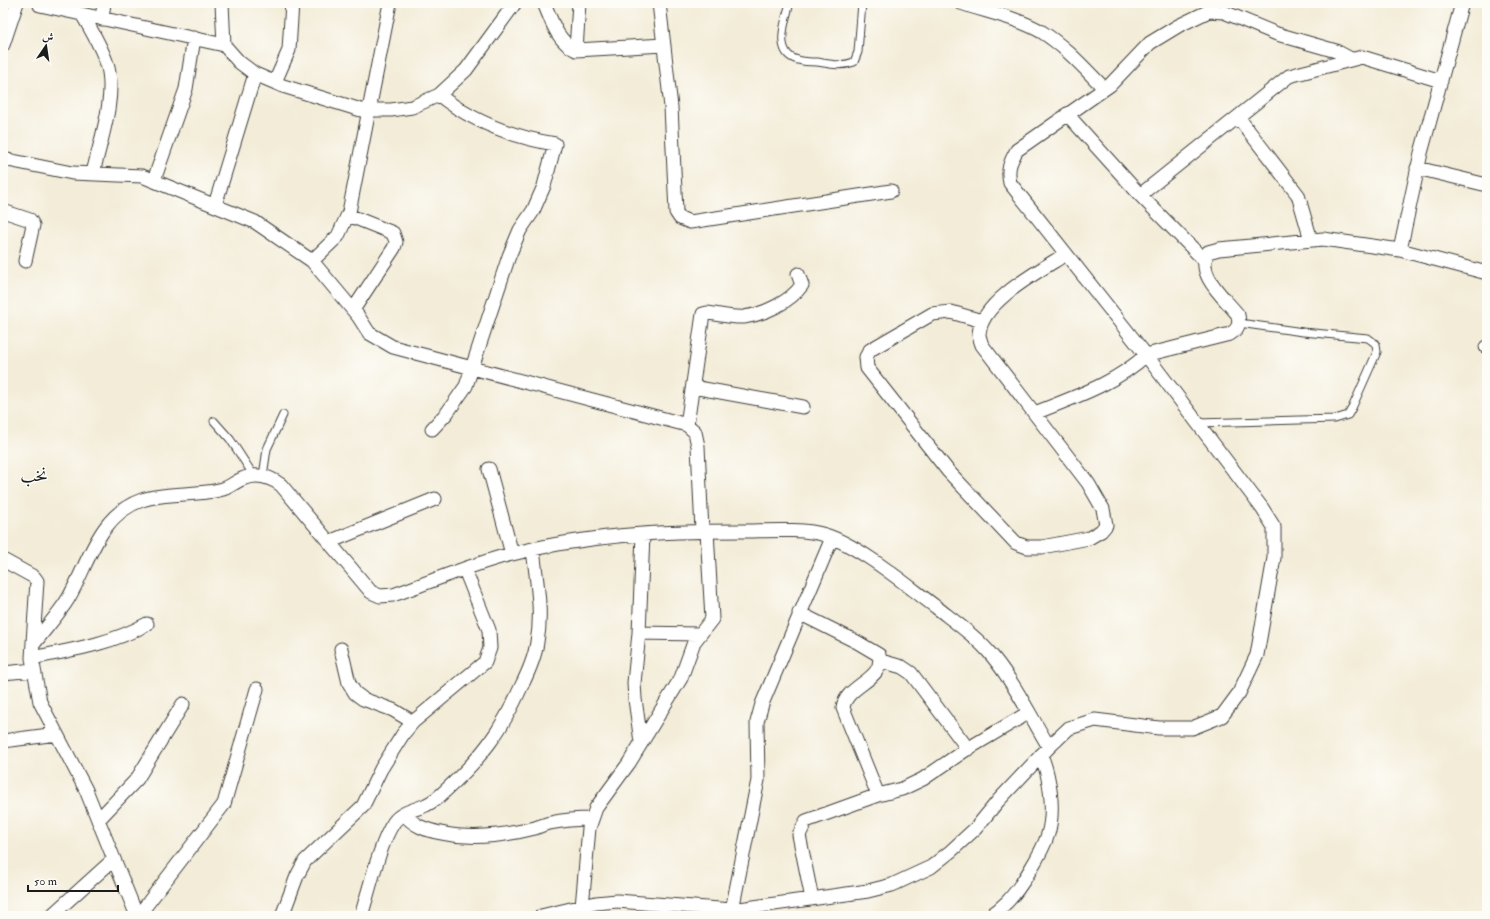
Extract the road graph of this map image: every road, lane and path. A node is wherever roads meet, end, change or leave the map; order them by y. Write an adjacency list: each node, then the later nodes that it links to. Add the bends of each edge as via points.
1 (17, 3): 21 (street)
2 (40, 3): 16 (street)
3 (104, 3): 17 (street)
4 (222, 3): 20 (street)
5 (292, 3): 26 (street, via 289,50)
6 (390, 3): 29 (street)
7 (515, 3): 28 (street, via 466,70)
8 (544, 3): 22 (street, via 558,36)
9 (579, 3): 22 (street)
10 (659, 3): 19 (street)
11 (790, 3): 12 (lane, via 783,33 783,47 787,55 797,60 845,66 854,62 858,52)
12 (862, 3)
13 (961, 3): 27 (street, via 1024,23 1042,32)
14 (1462, 3): 25 (street)
15 (1226, 7): 23 (street, via 1278,34 1336,51); 27 (street, via 1178,26 1150,43 1118,78)
16 (82, 14): 17 (street); 34 (street, via 99,43 107,65 110,86)
17 (102, 18): 18 (street)
18 (194, 38): 20 (street); 35 (street, via 186,89)
19 (664, 44): 22 (street); 37 (street, via 671,107 676,212 680,218 690,222)
20 (224, 45): 24 (street, via 239,62)
21 (3, 46)
22 (576, 50)
23 (1351, 59): 25 (street, via 1365,57); 31 (street, via 1289,76)
24 (255, 74): 26 (street); 39 (street)
25 (1441, 81): 33 (street)
26 (275, 82): 29 (street, via 361,110)
27 (1104, 88): 30 (street)
28 (439, 95): 29 (street, via 412,107); 54 (street, via 466,114 512,134 555,144 544,186 509,256)
29 (369, 110): 41 (street)
30 (1067, 114): 38 (street); 44 (street, via 1017,150 1008,172 1010,183)
31 (1238, 117): 38 (street); 42 (street, via 1298,195)
32 (3, 158): 34 (street, via 72,173)
33 (1417, 168): 36 (street); 43 (street)
34 (93, 174): 35 (street, via 142,176)
35 (154, 180): 39 (street)
36 (1487, 185)
37 (891, 191)
38 (1140, 195): 45 (street)
39 (215, 205): 47 (street, via 255,222)
40 (3, 211): 46 (street, via 30,220 34,225)
41 (348, 215): 47 (street, via 338,236); 50 (street, via 393,233 396,242)
42 (1312, 240): 43 (street, via 1323,239); 45 (street, via 1219,249 1208,252)
43 (1400, 250): 48 (street)
44 (1066, 254): 51 (street, via 1002,297); 53 (street)
45 (1204, 260): 52 (street, via 1206,276 1238,315)
46 (25, 261)
47 (312, 261): 50 (street)
48 (1487, 273)
49 (798, 274): 55 (street, via 802,285 796,293 780,304 743,317 703,314)
50 (353, 310): 54 (street, via 369,333 393,347)
51 (982, 321): 57 (street, via 979,334 982,345); 57 (street, via 951,312 932,314 870,350 866,357 866,368 948,471 1016,543 1027,548 1042,547 1089,538 1106,525 1103,509 1088,483)
52 (1240, 323): 53 (street, via 1230,334); 60 (lane, via 1368,338 1376,344 1377,352 1348,415 1335,419)
53 (1146, 355): 57 (street, via 1136,365 1098,387); 60 (street)
54 (473, 368): 61 (street); 62 (street, via 458,399)
55 (693, 387): 56 (street); 61 (street)
56 (803, 407)
57 (1035, 413)
58 (284, 415): 64 (lane, via 267,450)
59 (214, 421): 64 (lane)
60 (1198, 423): 91 (street, via 1274,527 1274,558 1257,655 1239,692 1222,716 1192,728 1159,728 1095,720 1069,728)
61 (687, 425): 66 (street, via 695,432 698,446)
62 (432, 429)
63 (489, 469): 71 (street)
64 (259, 476): 69 (street, via 272,478 281,485); 78 (street, via 242,479 222,490 144,499 116,514 103,530 67,599)
65 (435, 499): 69 (street)
66 (704, 531): 67 (street); 68 (street, via 792,531 824,534); 77 (street, via 712,619)
67 (643, 535): 70 (street, via 602,537); 76 (street)
68 (832, 538): 74 (street); 85 (street, via 848,544 965,630 992,655 1013,684)
69 (329, 542): 73 (street, via 371,592 380,596 393,595)
70 (533, 549): 71 (street); 93 (street, via 540,610 537,642 530,669 507,718 489,746 443,794 426,805)
71 (512, 554): 73 (street)
72 (3, 560): 78 (street, via 37,581)
73 (465, 570): 86 (street, via 489,630 490,648 485,662)
74 (799, 613): 80 (street, via 857,642 879,655); 101 (street, via 757,722 758,780)
75 (147, 624): 81 (street, via 127,635)
76 (639, 633): 77 (street); 89 (street, via 634,683)
77 (699, 634): 89 (street, via 681,678)
78 (33, 645): 81 (street)
79 (341, 649): 86 (street, via 349,683 362,699 393,710)
80 (881, 661): 90 (street, via 902,667 911,673); 92 (street, via 879,669 848,696 843,708)
81 (33, 664): 82 (street); 87 (street, via 40,702)
82 (3, 674)
83 (257, 690): 103 (street, via 224,804)
84 (183, 704): 95 (street, via 137,779)
85 (1028, 713): 90 (street); 91 (street)
86 (414, 722): 104 (street, via 394,746 363,806 305,860)
87 (57, 734): 88 (street); 95 (street, via 86,790)
88 (3, 741)
89 (641, 742): 94 (street, via 596,808)
90 (968, 749): 92 (street, via 923,780)
91 (1045, 751): 97 (street, via 976,828 931,867 892,885); 107 (street, via 1051,803 1048,834 1033,865 1007,902)
92 (878, 796): 97 (street, via 806,821 801,828 799,835)
93 (404, 814): 94 (street, via 418,827 457,837 478,838 561,821); 105 (street, via 395,821 385,839)
94 (592, 819): 98 (street)
95 (98, 820): 96 (street)
96 (114, 859): 102 (street); 103 (street)
97 (812, 900): 101 (street)
98 (582, 907): 99 (street, via 617,901); 106 (street)
99 (659, 910): 100 (street)
100 (697, 912): 101 (street)
101 (733, 913)
102 (51, 916)
103 (137, 916)
104 (282, 916)
105 (361, 916)
106 (541, 916)
107 (990, 916)

